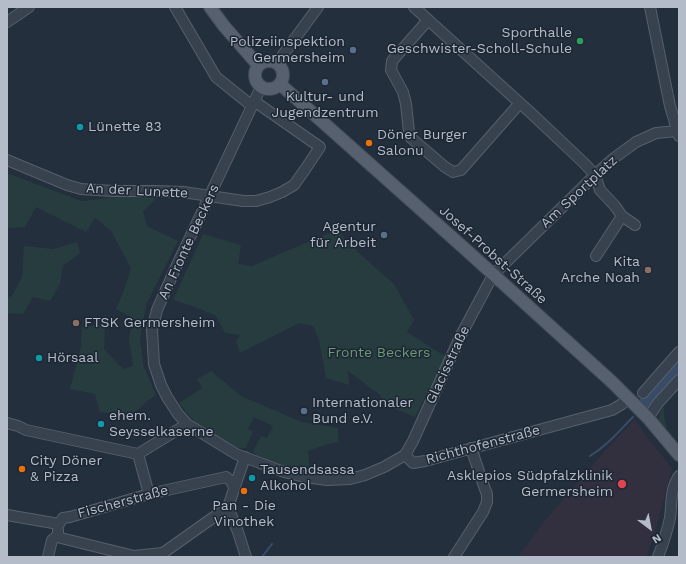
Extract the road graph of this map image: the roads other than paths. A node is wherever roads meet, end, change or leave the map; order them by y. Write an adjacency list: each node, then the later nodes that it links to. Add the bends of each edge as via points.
1 (29, 7): 8 (street)
2 (175, 7): 13 (street, via 216,77)
3 (210, 7): 10 (main road)
4 (318, 7): 9 (street)
5 (414, 7): 7 (street)
6 (650, 7): 15 (street)
7 (428, 20): 14 (street); 14 (street, via 392,61 391,70 404,92 411,138 452,172 461,170)
8 (7, 22)
9 (277, 63): 10 (main road, via 269,60); 11 (main road, via 283,71)
10 (258, 65): 12 (main road, via 254,74)
11 (280, 84): 12 (main road, via 273,89); 23 (main road, Josef-Probst-Straße)
12 (261, 87): 13 (street, An Fronte Beckers)
13 (253, 104): 19 (street, An Fronte Beckers); 19 (street, An der Lunette, via 320,147 294,185 282,192 256,201)
14 (520, 104): 18 (street)
15 (674, 105): 16 (street)
16 (678, 133): 18 (street, Am Sportplatz, via 656,133 636,142)
17 (7, 160): 19 (street, An der Lunette, via 81,189 183,192)
18 (595, 175): 20 (street, via 600,190); 23 (street, Am Sportplatz)
19 (210, 196): 30 (street, An Fronte Beckers, via 176,267 152,330 154,364 161,385)
20 (622, 216): 21 (street); 22 (street)
21 (635, 225)
22 (596, 256)
23 (493, 275): 27 (main road, Josef-Probst-Straße); 33 (street, Glacisstraße, via 460,337)
24 (679, 352): 26 (street)
25 (679, 380): 28 (street)
26 (643, 393)
27 (629, 398): 28 (main road, Josef-Probst-Straße); 31 (street, Richthofenstraße, via 612,410)
28 (648, 418): 34 (main road, Josef-Probst-Straße)
29 (7, 423): 32 (street, via 26,430)
30 (187, 424): 32 (street); 35 (street, An Fronte Beckers)
31 (471, 448): 33 (street, Richthofenstraße, via 413,463); 46 (street, via 487,494 487,502)
32 (138, 454): 38 (street)
33 (405, 455): 35 (street, Richthofenstraße, via 365,475 350,479 327,480 284,472)
34 (679, 455)
35 (245, 457): 37 (street)
36 (679, 476): 47 (street, via 673,487 668,527)
37 (234, 488): 38 (street, Fischerstraße, via 226,477); 39 (street)
38 (149, 494): 41 (street, Fischerstraße, via 63,518)
39 (228, 507): 44 (street, via 163,553); 45 (street)
40 (7, 515): 41 (street)
41 (59, 524): 42 (street)
42 (58, 535): 43 (street, via 52,540); 44 (street, via 61,538)
43 (48, 557)
44 (134, 557)
45 (246, 557)
46 (454, 557)
47 (658, 557)

